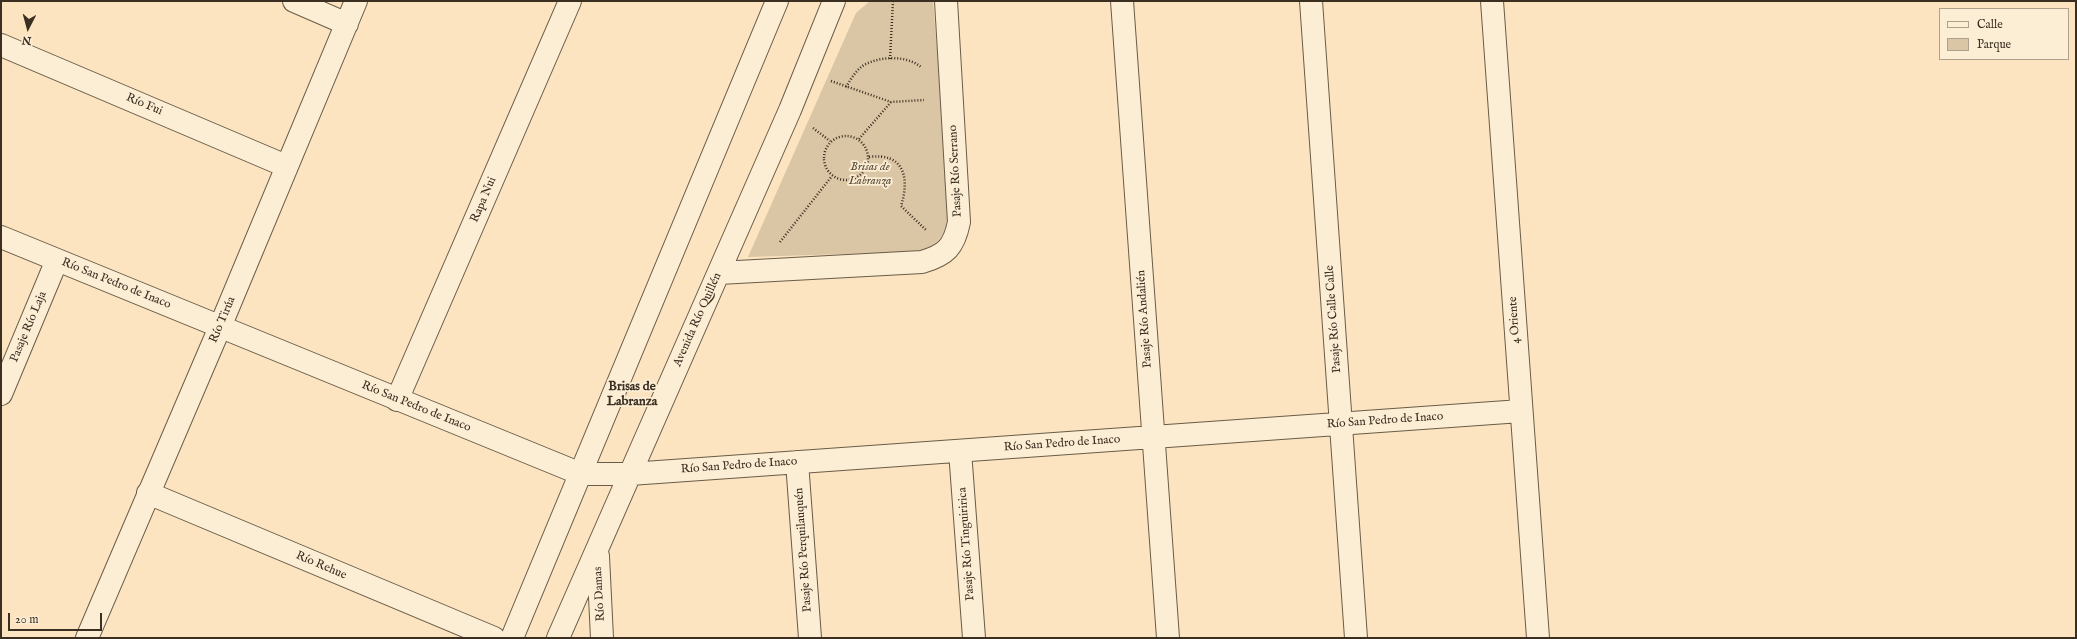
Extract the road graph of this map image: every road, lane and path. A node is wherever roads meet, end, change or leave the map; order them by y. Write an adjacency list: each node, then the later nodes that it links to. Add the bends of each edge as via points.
1 (294, 1): 11 (street)
2 (356, 1): 11 (street, Río Tirúa)
3 (570, 1): 30 (street, Rapa Nui)
4 (777, 1): 36 (street)
5 (834, 1): 15 (street, Avenida Río Quillén)
6 (894, 1): 13 (path)
7 (946, 1): 17 (street, Pasaje Río Serrano)
8 (1122, 1): 33 (street, Pasaje Río Andalién)
9 (1311, 1): 32 (street, Pasaje Río Calle Calle)
10 (1492, 1): 31 (street, 4 Oriente)
11 (347, 24): 21 (street, Río Tirúa)
12 (1, 45): 21 (street, Río Fui)
13 (890, 58): 14 (path, via 914,62); 16 (path, via 863,65)
14 (924, 70)
15 (807, 71): 16 (path); 27 (street, Avenida Río Quillén)
16 (846, 87): 18 (path)
17 (952, 97): 18 (path); 25 (street, Pasaje Río Serrano, via 959,222 956,237)
18 (891, 102): 19 (path)
19 (858, 139): 20 (path, via 867,150); 22 (path, via 844,135 830,141 825,148 824,163)
20 (869, 158): 22 (path, via 859,176 846,180); 25 (path, via 881,156 894,160 903,171 906,183 901,206)
21 (286, 166): 28 (street, Río Tirúa)
22 (832, 176): 24 (path)
23 (1, 237): 26 (street, Río San Pedro de Inaco)
24 (777, 246)
25 (947, 250): 27 (street, via 938,257 922,262)
26 (57, 260): 28 (street, Río San Pedro de Inaco); 29 (street, Pasaje Río Laja)
27 (719, 274): 37 (street, Avenida Río Quillén)
28 (220, 326): 30 (street, Río San Pedro de Inaco); 38 (street, Río Tirúa)
29 (1, 394)
30 (398, 400): 36 (street, Río San Pedro de Inaco)
31 (1521, 411): 32 (street, Río San Pedro de Inaco); 49 (street, 4 Oriente)
32 (1341, 424): 33 (street, Río San Pedro de Inaco); 48 (street, Pasaje Río Calle Calle)
33 (1154, 437): 34 (street, Río San Pedro de Inaco); 47 (street, Pasaje Río Andalién)
34 (960, 451): 35 (street, Río San Pedro de Inaco); 46 (street, Pasaje Río Tinguiririca)
35 (797, 462): 37 (street, Río San Pedro de Inaco); 45 (street, Pasaje Río Perquilauquén)
36 (581, 474): 37 (street, Río San Pedro de Inaco); 42 (street)
37 (630, 474): 39 (street, Avenida Río Quillén)
38 (148, 493): 40 (street, Río Tirúa); 41 (street, Río Rehue)
39 (598, 551): 43 (street, Avenida Río Quillén); 44 (street, Río Damas)
40 (87, 638)
41 (494, 638)
42 (512, 638)
43 (558, 638)
44 (602, 638)
45 (810, 638)
46 (974, 638)
47 (1168, 638)
48 (1356, 638)
49 (1538, 638)

